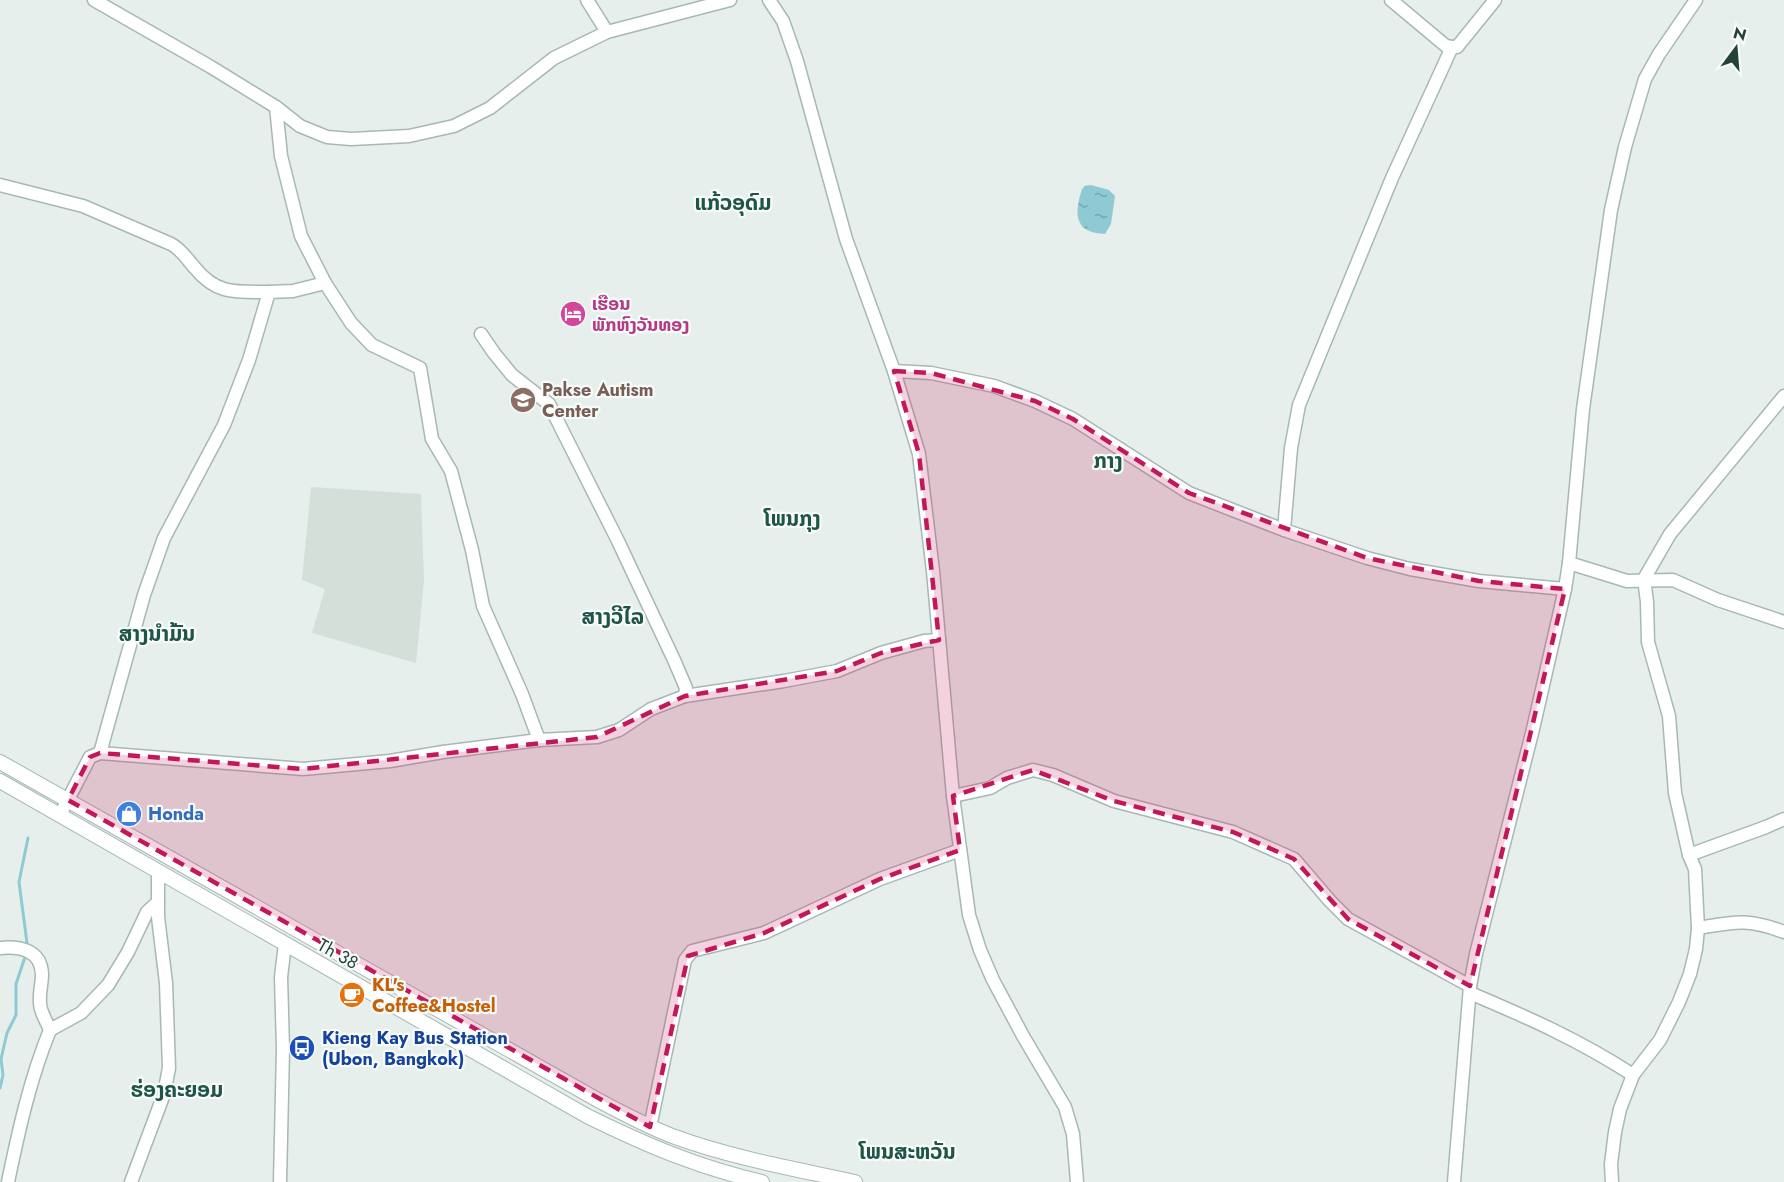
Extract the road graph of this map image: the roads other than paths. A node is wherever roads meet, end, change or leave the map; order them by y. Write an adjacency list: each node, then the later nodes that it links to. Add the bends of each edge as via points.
1 (94, 0): 10 (street)
2 (587, 0): 8 (street)
3 (730, 0): 8 (street)
4 (769, 0): 15 (street, via 783,21 846,239)
5 (1391, 0): 9 (street)
6 (1495, 0): 9 (street)
7 (1696, 0): 18 (street, via 1645,79 1612,203 1583,409)
8 (607, 32): 10 (street, via 554,58 482,113 440,130 383,139 327,137 300,126)
9 (1452, 47): 17 (street, via 1392,178 1299,405)
10 (276, 107): 12 (street, via 282,156 300,236)
11 (0, 184): 13 (street, via 80,205 171,244 219,289)
12 (325, 283): 13 (street, via 293,291); 24 (street, via 351,323 372,345 420,368 432,439 451,471 483,606)
13 (269, 291): 25 (street, via 249,360 224,425 164,537)
14 (481, 334): 23 (street, via 512,375 549,404 674,660 686,688)
15 (894, 371): 17 (street, via 931,373 1035,401 1072,419 1189,493); 22 (street, via 919,454)
16 (1784, 396): 19 (street, via 1670,534)
17 (1284, 530): 20 (street, via 1410,569 1479,581)
18 (1569, 563): 19 (street, via 1627,581); 20 (street)
19 (1644, 579): 21 (street, via 1673,580); 33 (street, via 1648,642 1669,716 1675,793)
20 (1565, 589): 40 (street)
21 (1784, 622)
22 (939, 640): 23 (street, via 881,652 837,671); 28 (street)
23 (685, 696): 24 (street, via 597,737)
24 (539, 740): 25 (street, via 303,769)
25 (100, 753): 29 (street, via 90,757)
26 (0, 762): 29 (street, Th 38)
27 (0, 781): 30 (street, Th 38)
28 (953, 796): 32 (street); 40 (street, via 990,788 1033,770 1114,801 1233,832 1294,859 1348,919)
29 (68, 800): 30 (street); 43 (street, Th 38)
30 (60, 815): 34 (street, Th 38)
31 (1784, 819): 33 (street)
32 (960, 850): 43 (street, via 880,879 764,933 692,951 685,960); 51 (street, via 969,915 980,950 1023,1036 1065,1107 1073,1134)
33 (1689, 855): 36 (street, via 1695,869)
34 (158, 873): 35 (street); 38 (street, Th 38)
35 (158, 902): 41 (street, via 147,912 108,986 81,1013); 47 (street, via 169,1068 164,1094)
36 (1698, 928): 37 (street, via 1754,922); 42 (street, via 1690,974 1678,1002 1660,1040)
37 (1784, 932)
38 (285, 944): 45 (street, Th 38, via 587,1116); 48 (street, via 281,977)
39 (0, 948): 41 (street, via 27,949 39,961 40,1005)
40 (1470, 990): 42 (street, via 1555,1029); 52 (street)
41 (50, 1030): 46 (street, via 29,1088)
42 (1633, 1074): 53 (street, via 1615,1132)
43 (650, 1127): 44 (street, Th 38)
44 (676, 1137): 45 (street); 50 (street, Th 38)
45 (669, 1154): 49 (street, Th 38)
46 (8, 1182)
47 (130, 1182)
48 (280, 1182)
49 (762, 1182)
50 (855, 1182)
51 (1077, 1182)
52 (1454, 1182)
53 (1612, 1182)

